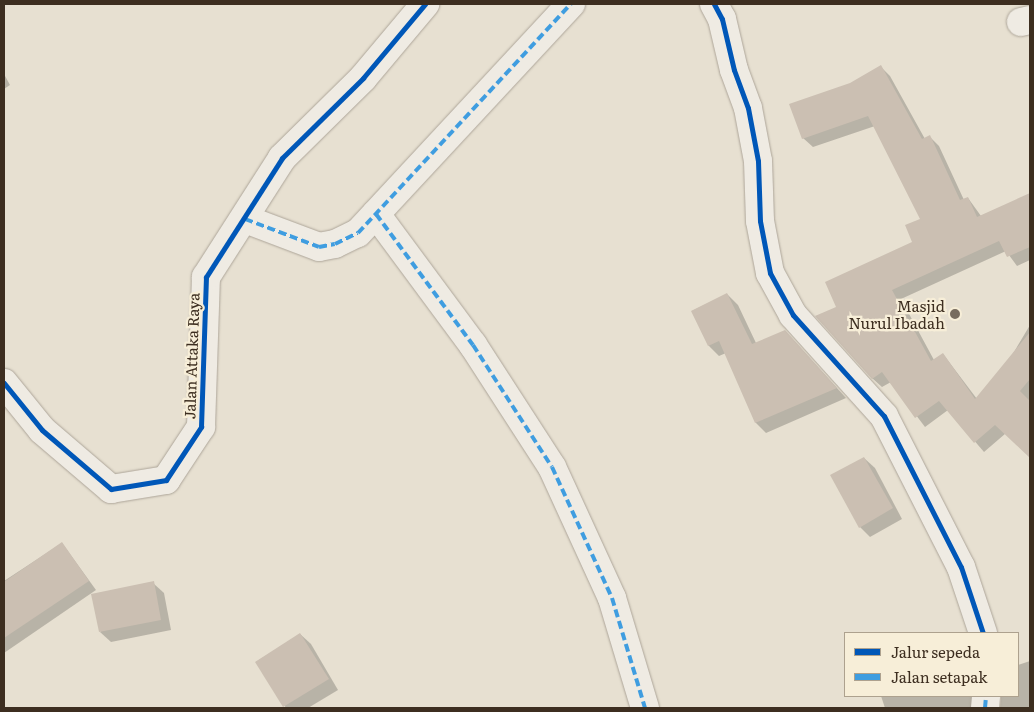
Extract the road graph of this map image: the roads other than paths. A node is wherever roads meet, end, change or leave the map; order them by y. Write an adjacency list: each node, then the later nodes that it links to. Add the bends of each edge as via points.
1 (425, 4): 5 (street, Jalan Attaka Raya, via 362,78 282,158)
2 (571, 4): 4 (street)
3 (714, 4): 7 (street, via 722,19 734,70 748,108 758,161 760,222 770,273 793,315 884,416 953,550)
4 (376, 214): 5 (street, via 358,233 335,244 319,247); 8 (street, via 473,345 552,467 612,598)
5 (245, 219): 6 (street, Jalan Attaka Raya, via 206,277 201,427 166,480 110,489 42,430)
6 (4, 383)
7 (984, 632)
8 (645, 708)

